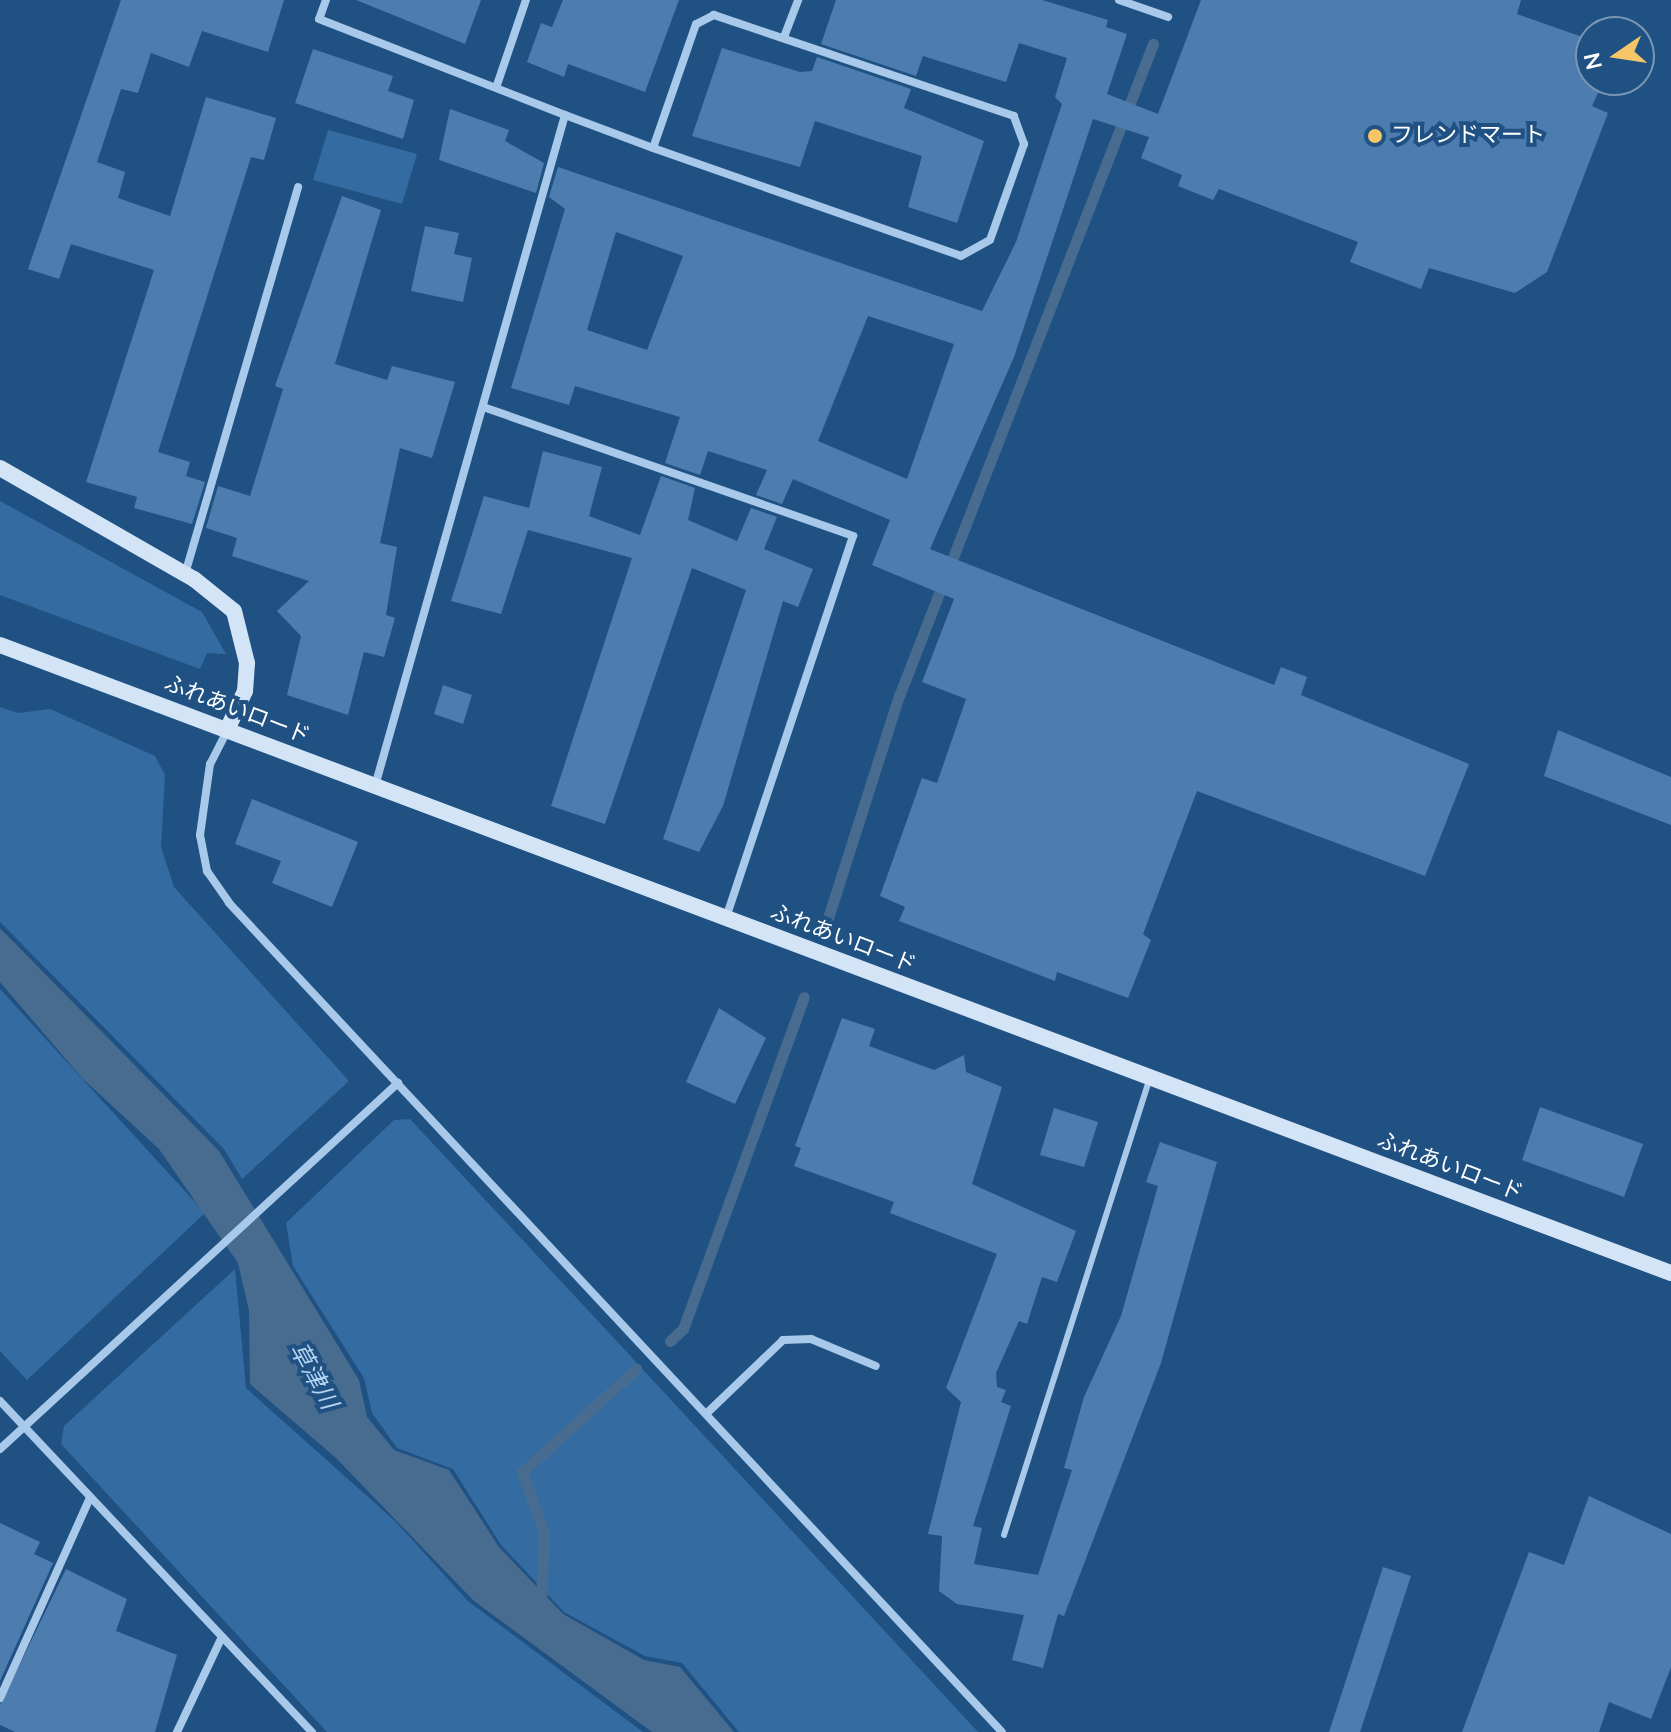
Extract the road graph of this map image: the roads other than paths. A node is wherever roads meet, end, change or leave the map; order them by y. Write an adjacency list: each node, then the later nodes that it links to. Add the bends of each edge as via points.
1 (326, 0): 7 (street, via 319,19)
2 (526, 0): 7 (street)
3 (798, 0): 6 (street)
4 (1119, 0): 5 (street)
5 (1168, 17)
6 (784, 37): 9 (street, via 714,15 696,24); 9 (street, via 1014,116 1024,144 990,240 961,256)
7 (497, 85): 8 (street)
8 (565, 115): 9 (street); 11 (street)
9 (653, 148)
10 (298, 187): 13 (street)
11 (486, 408): 16 (street); 17 (street, via 853,536)
12 (0, 468): 13 (street)
13 (185, 575): 15 (street, via 234,611 247,640 245,691)
14 (0, 645): 15 (street, ふれあいロード)
15 (227, 730): 16 (street, ふれあいロード); 19 (street, via 202,801 207,871)
16 (375, 786): 17 (street, ふれあいロード)
17 (725, 918): 18 (street, ふれあいロード)
18 (1150, 1077): 20 (street, ふれあいロード); 27 (lane)
19 (398, 1083): 23 (street); 24 (street)
20 (1671, 1273)
21 (876, 1366): 23 (street, via 811,1339 783,1340)
22 (0, 1401): 24 (street)
23 (707, 1413): 32 (street)
24 (26, 1430): 25 (street); 26 (street)
25 (0, 1449)
26 (90, 1498): 28 (street); 29 (street)
27 (1004, 1535)
28 (222, 1637): 30 (street); 31 (street)
29 (0, 1698)
30 (177, 1732)
31 (312, 1732)
32 (1002, 1732)

